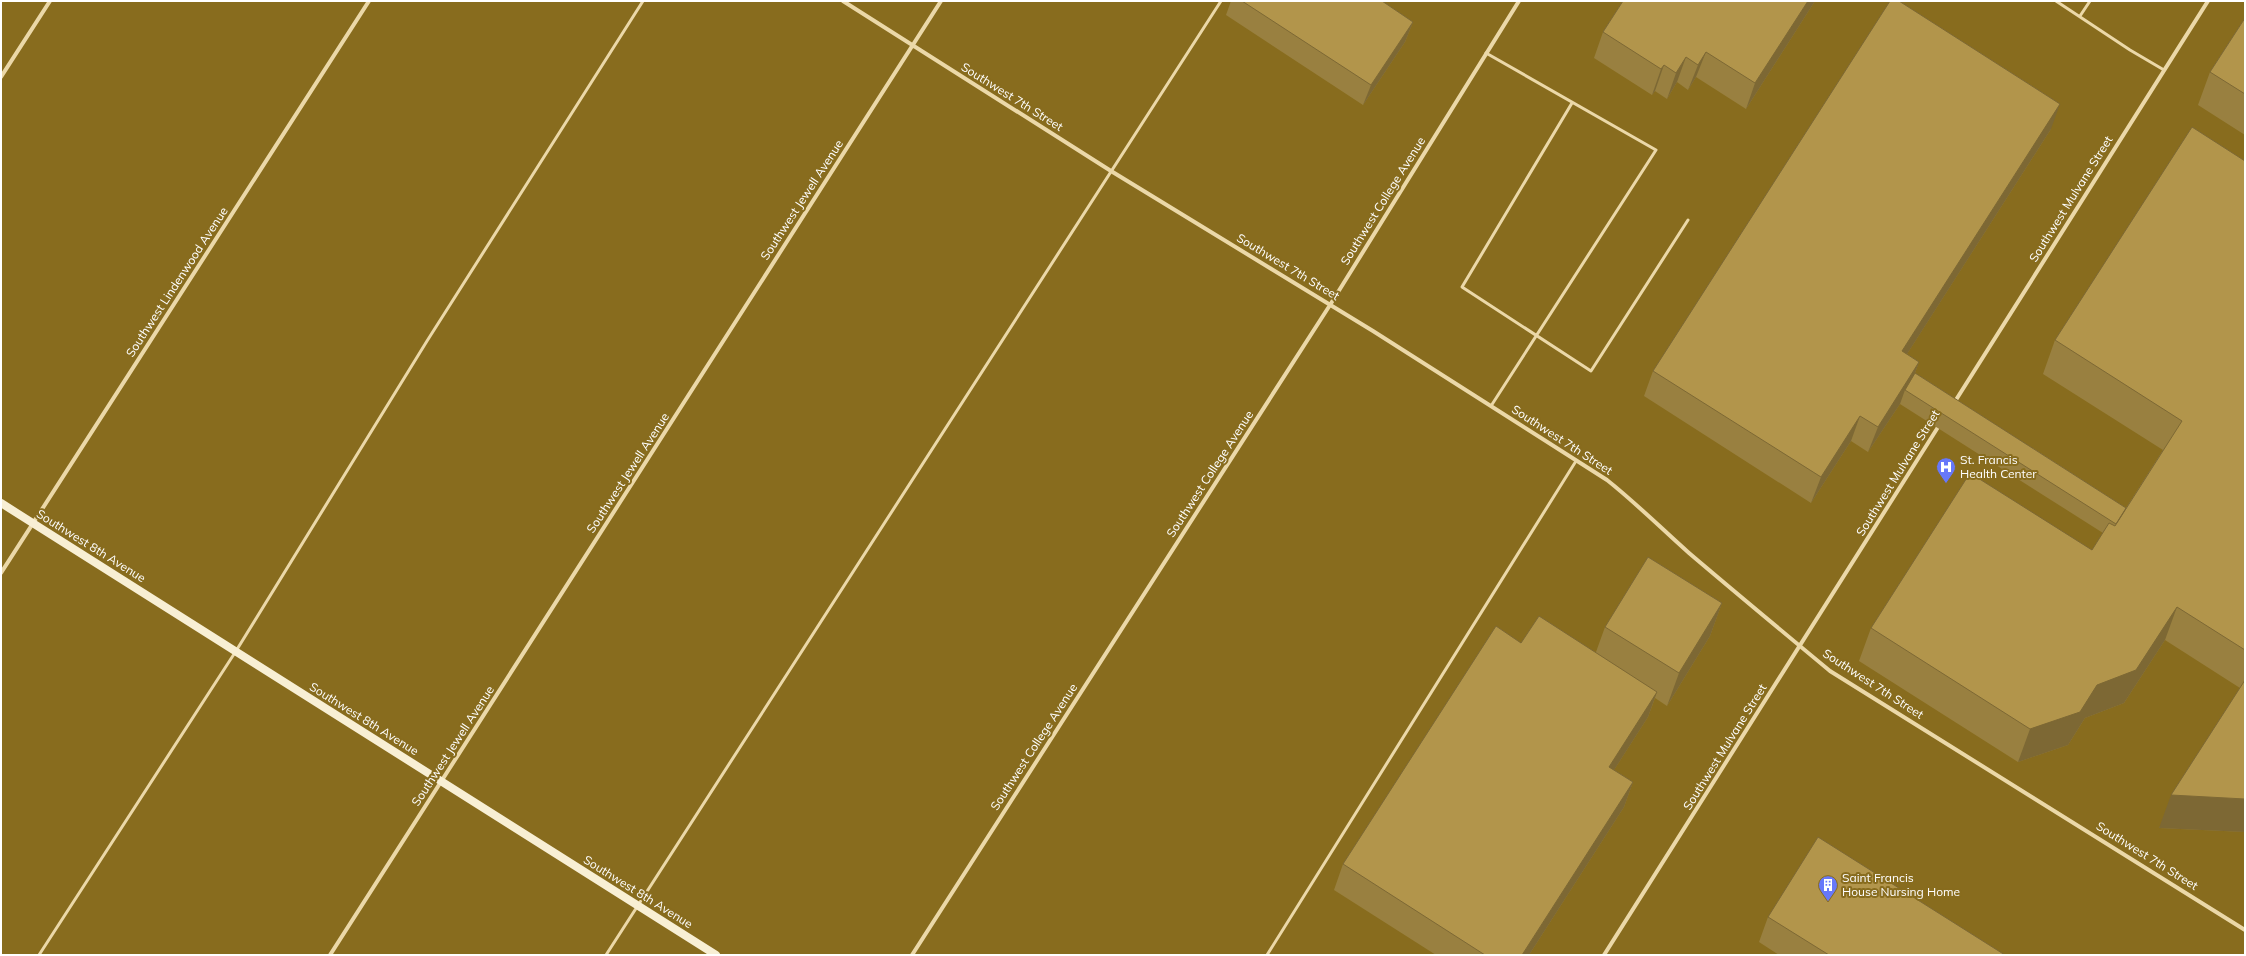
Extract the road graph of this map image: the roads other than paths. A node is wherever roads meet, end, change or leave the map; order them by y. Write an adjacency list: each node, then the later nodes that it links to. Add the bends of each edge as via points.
1 (50, 1): 15 (street)
2 (369, 1): 26 (street, Southwest Lindenwood Avenue)
3 (643, 1): 29 (lane, via 423,348)
4 (843, 1): 12 (street, Southwest 7th Street)
5 (942, 1): 12 (street, Southwest Jewell Avenue)
6 (1221, 1): 17 (lane)
7 (1519, 1): 13 (street, Southwest College Avenue)
8 (2056, 1): 11 (lane)
9 (2090, 1): 11 (lane)
10 (2208, 1): 14 (street, Southwest Mulvane Street)
11 (2080, 16): 14 (lane)
12 (913, 46): 17 (street, Southwest 7th Street); 30 (street, Southwest Jewell Avenue)
13 (1486, 53): 16 (lane); 19 (street, Southwest College Avenue)
14 (2164, 70): 21 (street, Southwest Mulvane Street)
15 (1, 77)
16 (1572, 103): 20 (lane, via 1462,287); 20 (lane, via 1656,150)
17 (1111, 171): 19 (street, Southwest 7th Street); 31 (lane)
18 (1688, 220): 20 (lane, via 1591,371)
19 (1330, 305): 22 (street, Southwest 7th Street); 37 (street, Southwest College Avenue)
20 (1535, 337): 22 (lane)
21 (1953, 405)
22 (1491, 406): 24 (street, Southwest 7th Street)
23 (1944, 418): 28 (street, Southwest Mulvane Street)
24 (1576, 461): 28 (street, Southwest 7th Street, via 1607,480 1637,504 1685,550 1768,622); 38 (lane)
25 (1, 503): 26 (street, Southwest 8th Avenue)
26 (33, 524): 27 (street, Southwest Lindenwood Avenue); 29 (street, Southwest 8th Avenue)
27 (1, 573)
28 (1800, 646): 32 (street, Southwest 7th Street, via 1830,671); 39 (street, Southwest Mulvane Street)
29 (236, 651): 30 (street, Southwest 8th Avenue); 33 (lane)
30 (442, 782): 31 (street, Southwest 8th Avenue); 34 (street, Southwest Jewell Avenue)
31 (638, 906): 35 (lane); 36 (street, Southwest 8th Avenue)
32 (2245, 930)
33 (39, 955)
34 (330, 955)
35 (606, 955)
36 (716, 955)
37 (912, 955)
38 (1267, 955)
39 (1604, 955)

